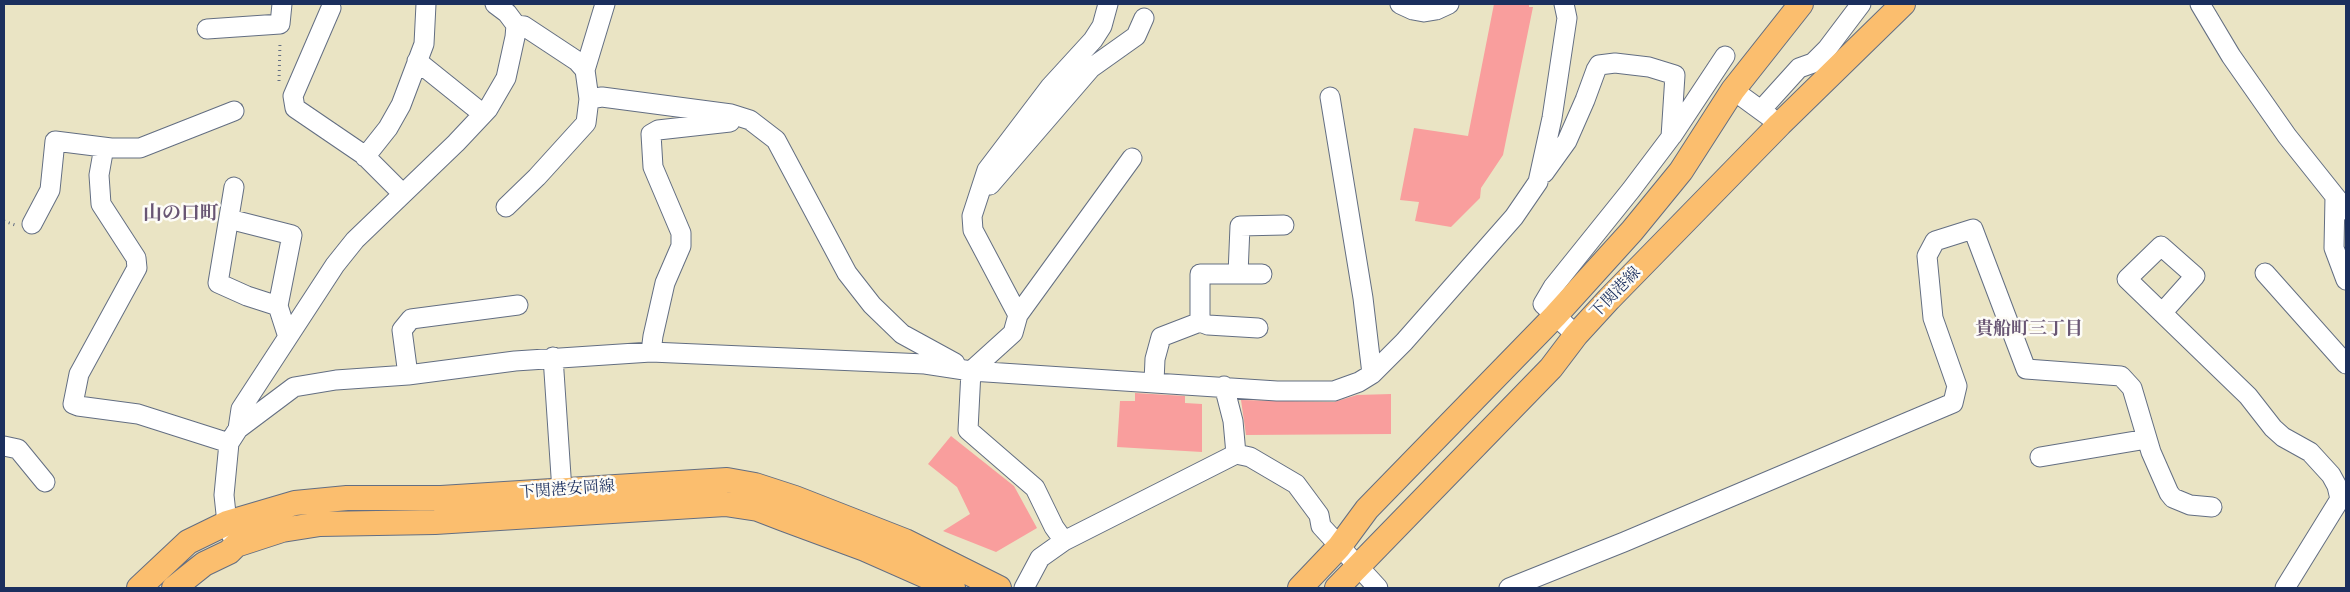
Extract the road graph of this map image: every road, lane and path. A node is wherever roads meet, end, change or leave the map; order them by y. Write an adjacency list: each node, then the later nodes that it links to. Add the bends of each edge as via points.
1 (282, 4): 15 (street)
2 (426, 4): 19 (street, via 425,38)
3 (494, 4): 16 (street, via 508,12)
4 (605, 4): 20 (street)
5 (1108, 4): 36 (street, via 1102,26 1093,40 1050,87 986,170)
6 (1400, 4): 7 (street, via 1424,12)
7 (1449, 4)
8 (1801, 4): 21 (main road, 下関港線)
9 (1861, 4): 27 (street, via 1827,49 1813,63 1799,68)
10 (1903, 4): 27 (main road, 下関港線)
11 (2200, 4): 37 (street, via 2231,56 2287,136)
12 (331, 8): 24 (street, via 293,96)
13 (1567, 8): 33 (street, via 1552,118)
14 (1144, 18): 36 (street, via 1136,36 1091,68)
15 (280, 24): 17 (street); 24 (path, via 279,83 286,96)
16 (516, 25): 20 (street, via 524,26 577,61); 26 (street, via 506,78)
17 (207, 29)
18 (1724, 56): 29 (street)
19 (417, 61): 26 (street); 31 (street, via 401,105 388,128)
20 (585, 70): 23 (street)
21 (1733, 90): 27 (street); 50 (main road, 下関港線, via 1664,194)
22 (1330, 97): 59 (street)
23 (589, 99): 28 (street, via 602,97 731,114); 38 (street, via 586,123)
24 (294, 102): 31 (street, via 295,108)
25 (234, 111): 30 (street, via 140,148)
26 (483, 114): 35 (street)
27 (1770, 117): 53 (main road, 下関港線)
28 (750, 120): 55 (street, via 658,130 651,134 653,167 681,233 681,246 665,283); 58 (street, via 776,140 847,272 872,305 902,334)
29 (1671, 137): 33 (street, via 1675,75 1649,67 1605,63 1596,70 1567,141); 50 (street, via 1553,288 1543,304)
30 (104, 147): 40 (street, via 54,141 50,190); 63 (street, via 99,175 101,204 136,258 138,268 79,374 73,404 138,414)
31 (365, 156): 35 (street)
32 (1132, 158): 49 (street)
33 (1538, 182): 59 (street, via 1514,217)
34 (234, 187): 39 (street)
35 (402, 193): 54 (street, via 335,265)
36 (976, 201): 49 (street, via 973,230)
37 (2341, 203): 45 (street, via 2334,248)
38 (506, 207)
39 (229, 219): 47 (street, via 218,283); 47 (street, via 292,235)
40 (32, 224)
41 (1284, 225): 43 (street, via 1240,226)
42 (2265, 273): 57 (street)
43 (1238, 274): 44 (street); 51 (street, via 1200,274)
44 (1262, 274)
45 (2346, 280)
46 (518, 305): 60 (street, via 411,319 402,330)
47 (278, 306): 54 (street)
48 (2162, 313): 86 (street, via 2248,396 2273,428 2310,452 2331,474 2337,486 2340,499)
49 (1018, 315): 58 (street, via 1013,334)
50 (1555, 316): 53 (street); 74 (main road, 下関港線, via 1367,509)
51 (1200, 322): 52 (street); 61 (street, via 1161,337 1155,359)
52 (1258, 328)
53 (1576, 335): 75 (main road, 下関港線, via 1551,368)
54 (288, 337): 63 (street, via 241,409)
55 (651, 352): 56 (street); 58 (street, via 924,364)
56 (553, 357): 60 (street); 69 (street)
57 (2346, 364)
58 (971, 371): 61 (street); 72 (street, via 968,430 1035,488)
59 (1372, 374): 62 (street, via 1359,382 1320,392)
60 (408, 375): 63 (street, via 336,380 294,387)
61 (1154, 382): 62 (street)
62 (1224, 386): 66 (street)
63 (233, 436): 71 (street, via 224,496)
64 (2147, 439): 67 (street); 70 (street, via 2173,498 2190,505); 76 (street, via 2132,388 2121,376 2026,369 1973,230 1935,241 1927,256 1933,318 1957,386 1953,403)
65 (4, 446): 68 (street, via 18,449)
66 (1236, 454): 72 (street); 74 (street, via 1250,457 1296,484 1320,515 1321,526)
67 (2040, 457)
68 (45, 482)
69 (562, 491): 71 (main road, 下関港安岡線, via 441,498 347,498 295,503); 80 (main road, 下関港安岡線, via 693,480 727,480 755,485 905,541)
70 (2212, 507)
71 (227, 523): 73 (street); 77 (main road, 下関港安岡線, via 188,542)
72 (1064, 541): 81 (street, via 1040,558)
73 (236, 545): 78 (main road, 下関港安岡線, via 204,564); 79 (main road, 下関港安岡線, via 282,530 320,524 434,522 725,504 758,509 865,549)
74 (1339, 547): 75 (street); 82 (main road, 下関港線)
75 (1358, 567): 83 (main road, 下関港線); 84 (street)
76 (1536, 584): 85 (street)
77 (139, 588)
78 (174, 588)
79 (953, 588)
80 (999, 588)
81 (1024, 588)
82 (1300, 588)
83 (1337, 588)
84 (1378, 588)
85 (1509, 588)
86 (2285, 588)

